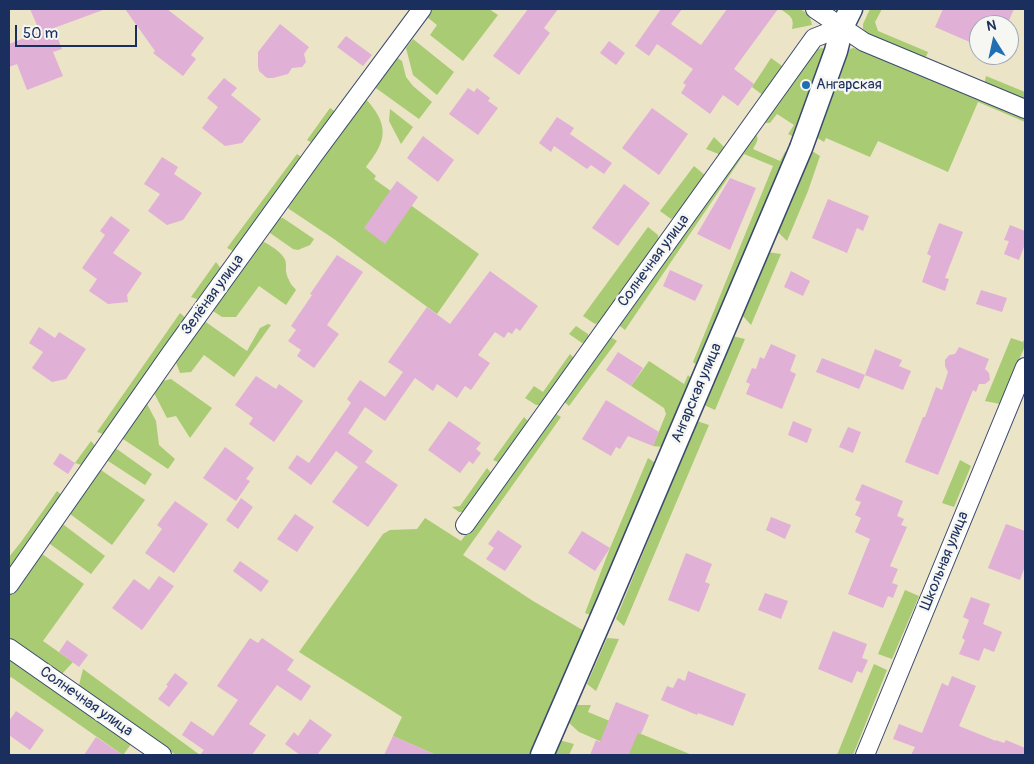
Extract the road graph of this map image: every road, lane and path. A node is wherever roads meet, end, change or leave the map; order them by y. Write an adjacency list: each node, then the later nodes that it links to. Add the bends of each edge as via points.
1 (422, 9): 7 (street, Зелёная улица, via 177,345)
2 (815, 9): 3 (street)
3 (846, 18): 4 (street, via 864,42); 6 (street, Солнечная улица, via 814,38); 10 (street, Ангарская улица, via 801,148)
4 (1025, 109)
5 (1025, 367): 11 (street, Школьная улица)
6 (465, 525)
7 (9, 585)
8 (9, 648): 9 (street, Солнечная улица)
9 (162, 755)
10 (542, 755)
11 (864, 755)

